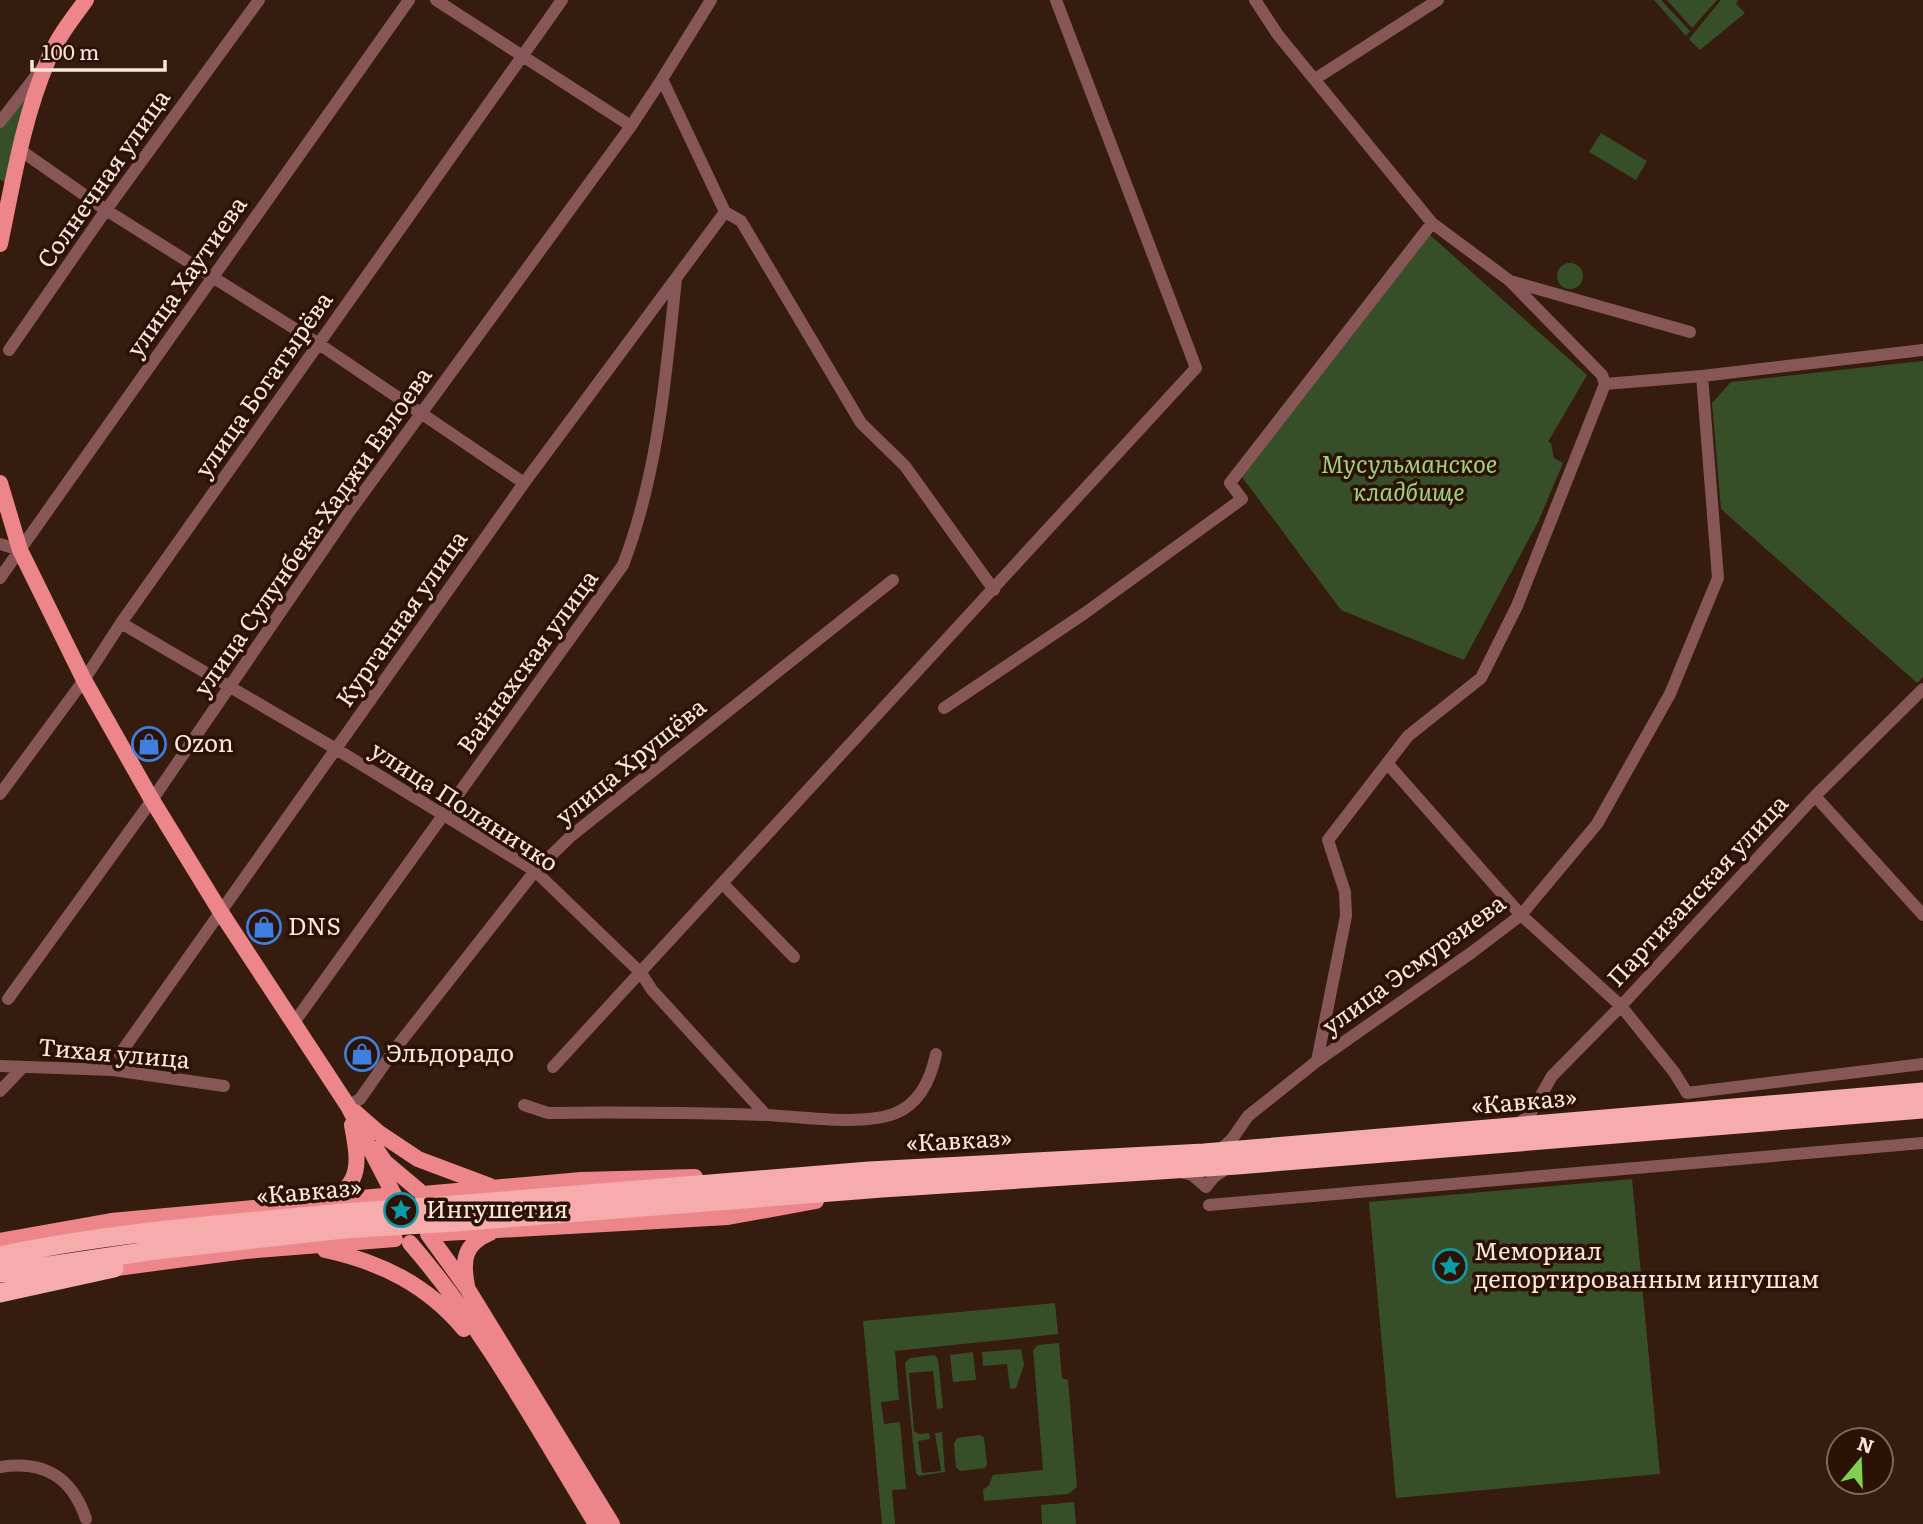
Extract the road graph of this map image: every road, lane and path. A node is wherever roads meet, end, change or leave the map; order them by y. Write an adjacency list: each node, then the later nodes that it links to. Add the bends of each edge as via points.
1 (86, 0): 11 (main road)
2 (258, 0): 18 (street, Солнечная улица)
3 (409, 0): 23 (street, улица Хаутиева)
4 (436, 0): 10 (street)
5 (562, 0): 10 (street, улица Богатырёва)
6 (711, 0): 12 (street, улица Сулунбека-Хаджи Евлоева)
7 (1056, 0): 38 (street, via 1196,368)
8 (1255, 0): 13 (street)
9 (1438, 0): 13 (street)
10 (522, 57): 16 (street); 26 (street, улица Богатырёва)
11 (48, 59): 14 (street); 15 (main road)
12 (662, 79): 16 (street, улица Сулунбека-Хаджи Евлоева); 19 (street)
13 (1315, 79): 20 (street)
14 (0, 124): 15 (street)
15 (25, 126): 17 (main road)
16 (631, 126): 31 (street, улица Сулунбека-Хаджи Евлоева)
17 (20, 150): 18 (street); 21 (main road)
18 (106, 211): 23 (street); 27 (street, Солнечная улица)
19 (725, 212): 22 (street, Курганная улица); 38 (street, via 741,221 861,423 905,466)
20 (1432, 223): 24 (street); 43 (street, via 1230,483 1242,499)
21 (0, 244)
22 (676, 275): 33 (street, Курганная улица); 49 (street, Вайнахская улица, via 663,400 638,527 624,565)
23 (213, 277): 26 (street); 35 (street, улица Хаутиева)
24 (1510, 281): 25 (street); 30 (street, via 1602,375)
25 (1690, 332)
26 (319, 344): 31 (street); 39 (street, улица Богатырёва)
27 (9, 350)
28 (1923, 350): 29 (street)
29 (1702, 376): 30 (street); 53 (street, улица Эсмурзиева, via 1718,578 1670,694 1597,824)
30 (1605, 384): 45 (street, via 1517,606 1481,678 1408,736)
31 (422, 413): 33 (street); 41 (street, улица Сулунбека-Хаджи Евлоева)
32 (0, 483): 35 (main road)
33 (524, 483): 44 (street, Курганная улица)
34 (0, 544): 35 (street)
35 (20, 550): 36 (street, улица Хаутиева); 40 (main road)
36 (0, 578)
37 (894, 580): 50 (street, улица Хрущёва, via 571,836)
38 (994, 590): 51 (street)
39 (121, 623): 40 (street, улица Богатырёва); 41 (street, улица Поляничко)
40 (84, 680): 46 (street, улица Богатырёва); 48 (main road)
41 (229, 688): 44 (street, улица Поляничко); 48 (street, улица Сулунбека-Хаджи Евлоева)
42 (1923, 689): 47 (street, Партизанская улица)
43 (944, 708)
44 (336, 749): 49 (street, улица Поляничко); 52 (street, Курганная улица)
45 (1387, 763): 53 (street); 62 (street, via 1328,840 1345,892 1346,916)
46 (0, 794)
47 (1815, 796): 54 (street); 58 (street, Партизанская улица)
48 (152, 800): 52 (main road); 57 (street, улица Сулунбека-Хаджи Евлоева)
49 (442, 816): 50 (street, улица Поляничко); 59 (street, Вайнахская улица)
50 (534, 871): 56 (street, улица Поляничко); 72 (street, улица Хрущёва, via 360,1100)
51 (723, 884): 55 (street); 56 (street)
52 (220, 911): 59 (main road); 60 (street, Курганная улица)
53 (1521, 915): 58 (street); 62 (street, улица Эсмурзиева)
54 (1923, 915)
55 (794, 957)
56 (641, 973): 65 (street); 74 (street, улица Поляничко)
57 (8, 999)
58 (1620, 1006): 63 (street, via 1687,1093); 70 (street, Партизанская улица, via 1552,1076)
59 (293, 1024): 72 (main road)
60 (120, 1054)
61 (936, 1054): 74 (street, via 920,1095 899,1112 876,1119)
62 (1317, 1061): 78 (street, улица Эсмурзиева)
63 (1923, 1065)
64 (0, 1066): 66 (street, Тихая улица)
65 (553, 1067)
66 (22, 1068): 67 (street, Тихая улица, via 113,1070); 68 (street)
67 (224, 1086)
68 (0, 1091)
69 (1923, 1091): 76 (highway, «Кавказ»)
70 (1541, 1095): 76 (street, via 1541,1114); 77 (street, Партизанская улица, via 1530,1116)
71 (524, 1105): 74 (street, via 548,1113)
72 (348, 1106): 75 (main road); 83 (main road, via 418,1159); 89 (main road, via 358,1161 338,1196)
73 (1923, 1109): 81 (highway, «Кавказ»)
74 (766, 1115)
75 (356, 1121): 85 (main road); 86 (main road, via 386,1162)
76 (1561, 1123): 77 (highway, «Кавказ»)
77 (1513, 1127): 81 (highway, «Кавказ»)
78 (1238, 1129): 80 (street, улица Эсмурзиева); 81 (street)
79 (1923, 1143): 87 (street)
80 (1218, 1152): 81 (highway, «Кавказ»); 82 (highway, «Кавказ»)
81 (1243, 1157): 84 (highway, «Кавказ», via 1169,1170)
82 (869, 1171): 83 (main road, via 582,1180); 88 (highway, «Кавказ»)
83 (498, 1188): 86 (main road)
84 (882, 1188): 88 (highway, «Кавказ»); 90 (main road, via 728,1217)
85 (394, 1195): 86 (main road, via 408,1190); 89 (main road); 93 (main road, via 383,1217 388,1232)
86 (423, 1195): 91 (main road, via 435,1211)
87 (1209, 1206)
88 (454, 1213): 89 (highway, «Кавказ», bridge)
89 (338, 1215): 92 (main road, via 111,1221); 95 (highway, «Кавказ», via 184,1229); 97 (highway, «Кавказ», via 156,1250)
90 (497, 1231): 91 (main road); 98 (main road, via 470,1247 464,1270)
91 (428, 1234): 93 (main road, via 420,1240); 98 (main road)
92 (0, 1241)
93 (403, 1241): 94 (main road); 100 (main road, via 441,1280)
94 (306, 1246): 96 (main road); 100 (main road, via 363,1259 396,1272 425,1291 452,1315)
95 (0, 1256)
96 (114, 1268): 99 (highway)
97 (0, 1273)
98 (467, 1288): 104 (main road)
99 (0, 1290)
100 (511, 1384): 103 (main road)
101 (0, 1467): 102 (street, via 34,1467 62,1479 80,1501)
102 (86, 1519)
103 (596, 1524)
104 (612, 1524)

